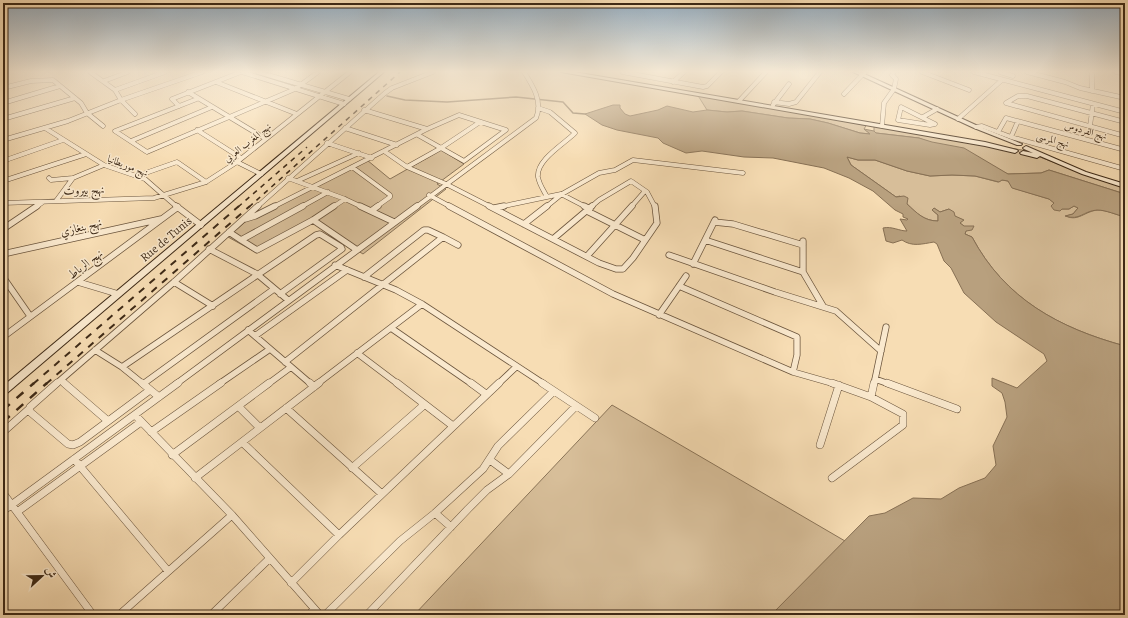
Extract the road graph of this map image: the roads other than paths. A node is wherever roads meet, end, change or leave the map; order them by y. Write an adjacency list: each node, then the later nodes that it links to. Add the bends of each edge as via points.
1 (65, 101): 37 (street)
2 (78, 101): 31 (street)
3 (119, 101): 31 (street)
4 (122, 101): 33 (street)
5 (174, 101): 25 (street)
6 (193, 101): 25 (street)
7 (201, 101): 26 (street)
8 (262, 101): 22 (street)
9 (314, 101): 34 (street, نهج المغرب العربي)
10 (346, 101): 78 (street, Rue de Tunis)
11 (375, 101): 29 (street)
12 (537, 101): 27 (street)
13 (739, 101): 23 (street)
14 (776, 101): 23 (street)
15 (797, 101): 23 (street, via 790,104)
16 (886, 101): 43 (street)
17 (919, 101): 28 (street)
18 (978, 101): 38 (street)
19 (1010, 101): 44 (street, via 1006,103)
20 (1045, 101): 32 (street)
21 (1081, 101): 24 (street)
22 (265, 102): 34 (street); 35 (street)
23 (773, 104): 43 (street)
24 (1093, 104): 30 (street); 32 (street)
25 (178, 106): 58 (street, via 116,130)
26 (212, 107): 35 (street); 58 (street)
27 (538, 108): 87 (street, via 536,118); 95 (street, via 550,112 575,133 541,165 538,171 537,176)
28 (937, 109): 36 (street); 38 (street)
29 (364, 110): 47 (street); 48 (street)
30 (1125, 112)
31 (87, 113): 42 (street); 46 (street)
32 (1092, 113): 41 (street); 44 (street)
33 (134, 114)
34 (297, 114): 55 (street, نهج المغرب العربي)
35 (228, 117): 49 (street); 55 (street)
36 (923, 117): 36 (street, via 935,124 930,126 897,119 901,107)
37 (3, 119)
38 (958, 119): 45 (street)
39 (1018, 121): 51 (street, نهج الفردوس, via 1006,118); 53 (street); 66 (street, نهج الفردوس)
40 (480, 122): 48 (street, via 461,115); 64 (street); 64 (street, via 506,130 465,161)
41 (1125, 122)
42 (103, 126)
43 (882, 126): 60 (street)
44 (1090, 126): 54 (street)
45 (976, 127): 50 (street); 51 (street, نهج المرسى, via 982,126)
46 (45, 128): 56 (street); 57 (street, نهج موريطانيا)
47 (345, 128): 59 (street); 62 (street)
48 (427, 129): 52 (street)
49 (197, 130): 58 (street, via 147,152); 72 (street)
50 (987, 131): 61 (street); 63 (street)
51 (998, 132): 53 (street, نهج المرسى)
52 (418, 135): 62 (street); 64 (street)
53 (1011, 136): 77 (street, نهج المرسى)
54 (1125, 136)
55 (266, 138): 72 (street, نهج المغرب العربي)
56 (3, 140)
57 (63, 140): 70 (street, نهج موريطانيا); 73 (street)
58 (130, 141)
59 (327, 143): 69 (street); 83 (street)
60 (985, 144): 63 (street); 68 (street)
61 (1019, 144): 63 (street); 65 (street)
62 (397, 145): 67 (street)
63 (1009, 146): 68 (street)
64 (442, 148): 76 (street)
65 (1024, 150): 68 (street); 88 (street)
66 (1125, 150)
67 (384, 151): 71 (street); 76 (street)
68 (1014, 151)
69 (359, 153): 71 (street); 85 (street)
70 (86, 154): 74 (street, نهج موريطانيا); 84 (street)
71 (372, 158): 75 (street)
72 (239, 160): 78 (street); 86 (street, نهج المغرب العربي)
73 (3, 161)
74 (104, 166): 80 (street, نهج موريطانيا); 82 (street)
75 (352, 167): 89 (street); 103 (street, via 390,195)
76 (407, 167): 87 (street)
77 (1125, 169)
78 (261, 174): 110 (street, Rue de Tunis)
79 (744, 174): 92 (street, via 633,160 615,170 599,173)
80 (138, 176): 86 (street, via 177,162); 93 (street, نهج موريطانيا)
81 (49, 178): 82 (street)
82 (73, 178): 97 (street)
83 (288, 178): 85 (street); 105 (street)
84 (3, 181)
85 (297, 181): 89 (street)
86 (206, 182): 93 (street, نهج المغرب العربي)
87 (446, 184): 94 (street); 101 (street)
88 (1125, 186)
89 (310, 187): 91 (street); 105 (street, via 254,216)
90 (645, 191): 102 (street, via 630,181); 109 (street); 116 (street, via 651,198 658,216 657,223)
91 (328, 192): 96 (street); 115 (street)
92 (562, 194): 95 (street); 102 (street); 108 (street)
93 (165, 195): 97 (street, نهج بيروت, via 154,198); 100 (street, نهج موريطانيا)
94 (429, 195): 107 (street); 143 (street, via 613,294)
95 (547, 197): 101 (street)
96 (345, 200): 103 (street); 106 (street)
97 (56, 201): 98 (street, نهج بيروت)
98 (43, 202): 99 (street, نهج بيروت); 111 (street)
99 (3, 203)
100 (178, 207): 104 (street, نهج الرباط); 110 (street, نهج موريطانيا)
101 (493, 208): 108 (street)
102 (588, 210): 109 (street); 114 (street)
103 (371, 212): 107 (street)
104 (163, 218): 121 (street, نهج بنغازي); 132 (street, نهج الرباط)
105 (243, 219): 112 (street)
106 (313, 220): 115 (street, via 256,250); 120 (street)
107 (394, 222): 120 (street)
108 (524, 224): 114 (street)
109 (614, 224): 116 (street); 123 (street)
110 (201, 225): 137 (street, Rue de Tunis)
111 (3, 229)
112 (229, 232): 115 (street); 119 (street)
113 (443, 237): 118 (street); 131 (street, via 424,230); 134 (street)
114 (553, 239): 123 (street)
115 (241, 240)
116 (645, 240): 123 (street, via 634,258 623,269 609,267)
117 (705, 240): 124 (street); 127 (street); 127 (street, via 714,221 803,243)
118 (458, 245)
119 (209, 249): 128 (street); 133 (street)
120 (357, 250): 125 (street)
121 (3, 254)
122 (669, 255): 124 (street)
123 (587, 256)
124 (693, 264): 142 (street)
125 (335, 265): 126 (street); 139 (street)
126 (347, 270): 131 (street); 149 (street)
127 (803, 272): 142 (street)
128 (257, 274): 136 (street); 138 (street, via 318,235 341,247 342,249); 141 (street)
129 (686, 276): 135 (street)
130 (3, 277): 144 (street)
131 (364, 277): 134 (street)
132 (78, 282): 137 (street); 144 (street, نهج الرباط)
133 (174, 282): 141 (street); 151 (street)
134 (383, 286): 140 (street); 154 (street)
135 (679, 286): 143 (street); 158 (street, via 797,337 797,362)
136 (274, 289): 138 (street); 161 (street)
137 (118, 294): 165 (street, Rue de Tunis)
138 (280, 294): 139 (street)
139 (288, 300): 147 (street)
140 (422, 304): 146 (street); 157 (street)
141 (213, 306): 155 (street)
142 (823, 306): 152 (street, via 843,316)
143 (659, 315): 158 (street)
144 (30, 316): 148 (street, نهج الرباط)
145 (886, 327): 152 (street)
146 (391, 328): 153 (street); 167 (street)
147 (248, 330): 149 (street); 169 (street)
148 (3, 336)
149 (255, 336): 150 (street)
150 (270, 349): 154 (street); 183 (street)
151 (95, 350): 155 (street); 160 (street)
152 (881, 351): 159 (street)
153 (357, 353): 163 (street); 170 (street)
154 (285, 362): 156 (street)
155 (122, 367): 161 (street)
156 (291, 367): 163 (street); 171 (street)
157 (516, 367): 166 (street); 167 (street)
158 (793, 372): 162 (street)
159 (875, 379): 168 (street); 175 (street)
160 (61, 381): 174 (street); 178 (street)
161 (144, 384): 164 (street)
162 (839, 385): 168 (street); 185 (street)
163 (314, 387): 173 (street)
164 (150, 390): 169 (street); 178 (street)
165 (3, 392)
166 (553, 392): 172 (street); 188 (street, via 498,446)
167 (486, 394): 180 (street)
168 (871, 396): 193 (street, via 903,414 903,425)
169 (159, 397): 176 (street)
170 (424, 405): 180 (street); 190 (street)
171 (238, 406): 181 (street); 186 (street)
172 (576, 406): 177 (street); 191 (street)
173 (286, 408): 181 (street); 190 (street)
174 (29, 409): 178 (street, via 70,445 80,442); 182 (street)
175 (957, 409)
176 (135, 415): 179 (street); 187 (street)
177 (595, 418)
178 (108, 421)
179 (141, 422): 183 (street); 189 (street)
180 (452, 426): 195 (street)
181 (260, 428): 184 (street)
182 (3, 432)
183 (151, 432): 186 (street)
184 (242, 442): 192 (street); 202 (street)
185 (820, 445)
186 (172, 455): 192 (street)
187 (74, 459): 189 (street); 196 (street)
188 (490, 460): 191 (street); 199 (street)
189 (79, 465): 198 (street); 204 (street)
190 (352, 468): 195 (street)
191 (509, 474): 201 (street, via 487,490)
192 (195, 478): 200 (street)
193 (832, 478)
194 (3, 493): 196 (street)
195 (382, 494): 202 (street)
196 (11, 504): 197 (street); 198 (street)
197 (3, 511)
198 (17, 512): 207 (street)
199 (435, 513): 201 (street); 210 (street, via 400,541)
200 (232, 515): 203 (street); 204 (street)
201 (451, 527): 211 (street)
202 (339, 535): 205 (street)
203 (269, 559): 205 (street); 209 (street)
204 (168, 571): 208 (street)
205 (291, 583): 206 (street)
206 (314, 613)
207 (93, 615)
208 (119, 615)
209 (211, 615)
210 (325, 615)
211 (367, 615)

